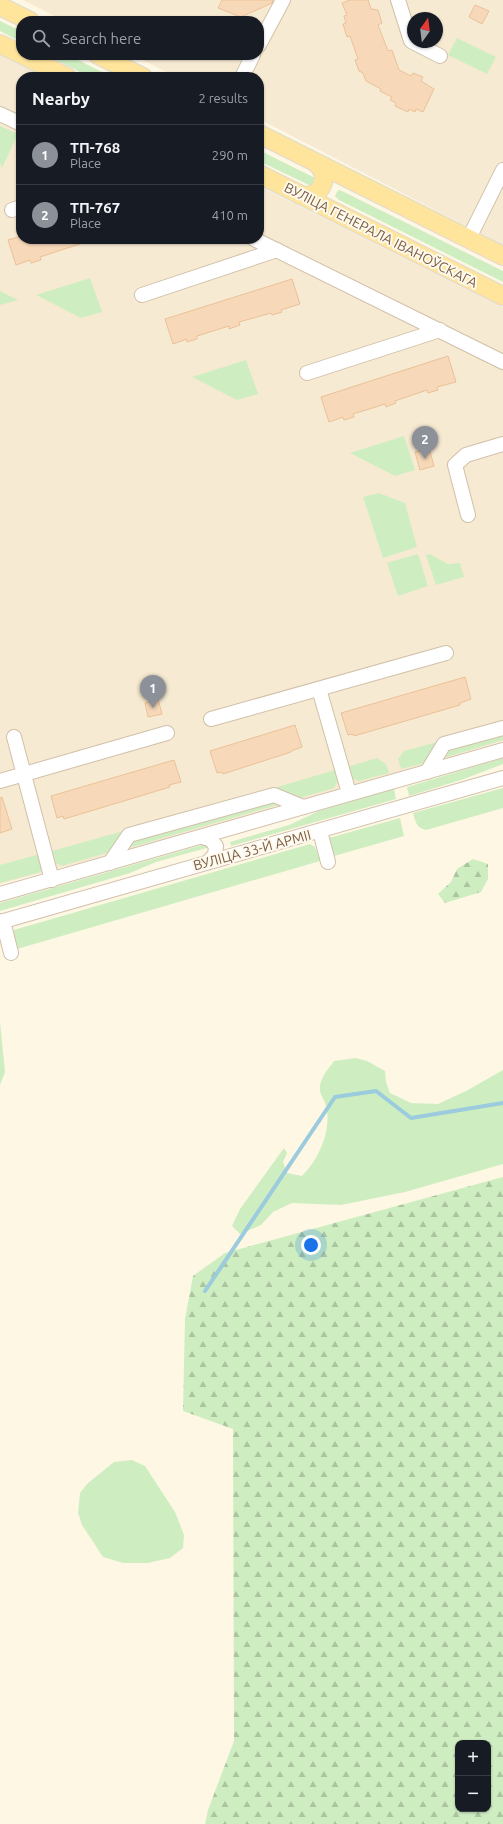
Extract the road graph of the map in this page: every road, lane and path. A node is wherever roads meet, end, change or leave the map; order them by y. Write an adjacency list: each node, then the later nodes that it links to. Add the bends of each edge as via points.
1 (283, 0): 5 (street)
2 (398, 0): 8 (street, via 411,41)
3 (0, 6): 4 (main road)
4 (20, 16)
5 (264, 36)
6 (0, 44): 7 (main road)
7 (16, 52)
8 (440, 56)
9 (32, 60): 12 (main road)
10 (108, 60): 13 (main road)
11 (251, 60): 14 (street)
12 (56, 72)
13 (133, 72)
14 (245, 72)
15 (0, 114): 16 (street)
16 (16, 122)
17 (264, 137): 18 (main road)
18 (316, 163): 21 (main road); 22 (main road, via 324,176 322,187 315,194)
19 (503, 170): 24 (street)
20 (264, 176): 22 (main road, ВУЛІЦА ГЕНЕРАЛА ІВАНОЎСКАГА)
21 (350, 179): 23 (main road, via 336,182 330,190 328,201); 24 (main road)
22 (300, 194): 23 (main road, ВУЛІЦА ГЕНЕРАЛА ІВАНОЎСКАГА)
23 (333, 211): 29 (main road, ВУЛІЦА ГЕНЕРАЛА ІВАНОЎСКАГА)
24 (469, 238): 27 (main road)
25 (264, 244): 26 (street)
26 (277, 250): 28 (street); 30 (street)
27 (503, 256)
28 (142, 295)
29 (503, 296)
30 (440, 330): 31 (street); 32 (street)
31 (503, 362)
32 (307, 373)
33 (503, 444): 34 (street, via 466,455 455,465)
34 (468, 515)
35 (446, 653): 36 (street)
36 (319, 689): 37 (street); 46 (street)
37 (211, 719)
38 (503, 728): 42 (street, via 444,744)
39 (167, 733): 43 (street)
40 (14, 737): 43 (street)
41 (503, 750): 42 (street, ВУЛІЦА 33-Й АРМІІ)
42 (427, 772): 46 (street, ВУЛІЦА 33-Й АРМІІ)
43 (24, 774): 45 (street); 55 (street)
44 (503, 778): 49 (street, ВУЛІЦА 33-Й АРМІІ)
45 (0, 782)
46 (349, 794): 47 (street, ВУЛІЦА 33-Й АРМІІ)
47 (303, 807): 48 (street, ВУЛІЦА 33-Й АРМІІ); 54 (street, via 274,795 129,835)
48 (232, 828): 50 (street, ВУЛІЦА 33-Й АРМІІ); 51 (street, via 225,835 224,844 229,851)
49 (320, 831): 51 (street, ВУЛІЦА 33-Й АРМІІ); 53 (street)
50 (201, 837): 52 (street, via 210,839 216,846 215,855); 54 (street, ВУЛІЦА 33-Й АРМІІ)
51 (237, 853): 52 (street, ВУЛІЦА 33-Й АРМІІ)
52 (208, 862): 57 (street, ВУЛІЦА 33-Й АРМІІ)
53 (328, 862)
54 (110, 863): 55 (street, ВУЛІЦА 33-Й АРМІІ)
55 (52, 880): 56 (street, ВУЛІЦА 33-Й АРМІІ)
56 (0, 894)
57 (1, 922): 58 (street)
58 (11, 953)

